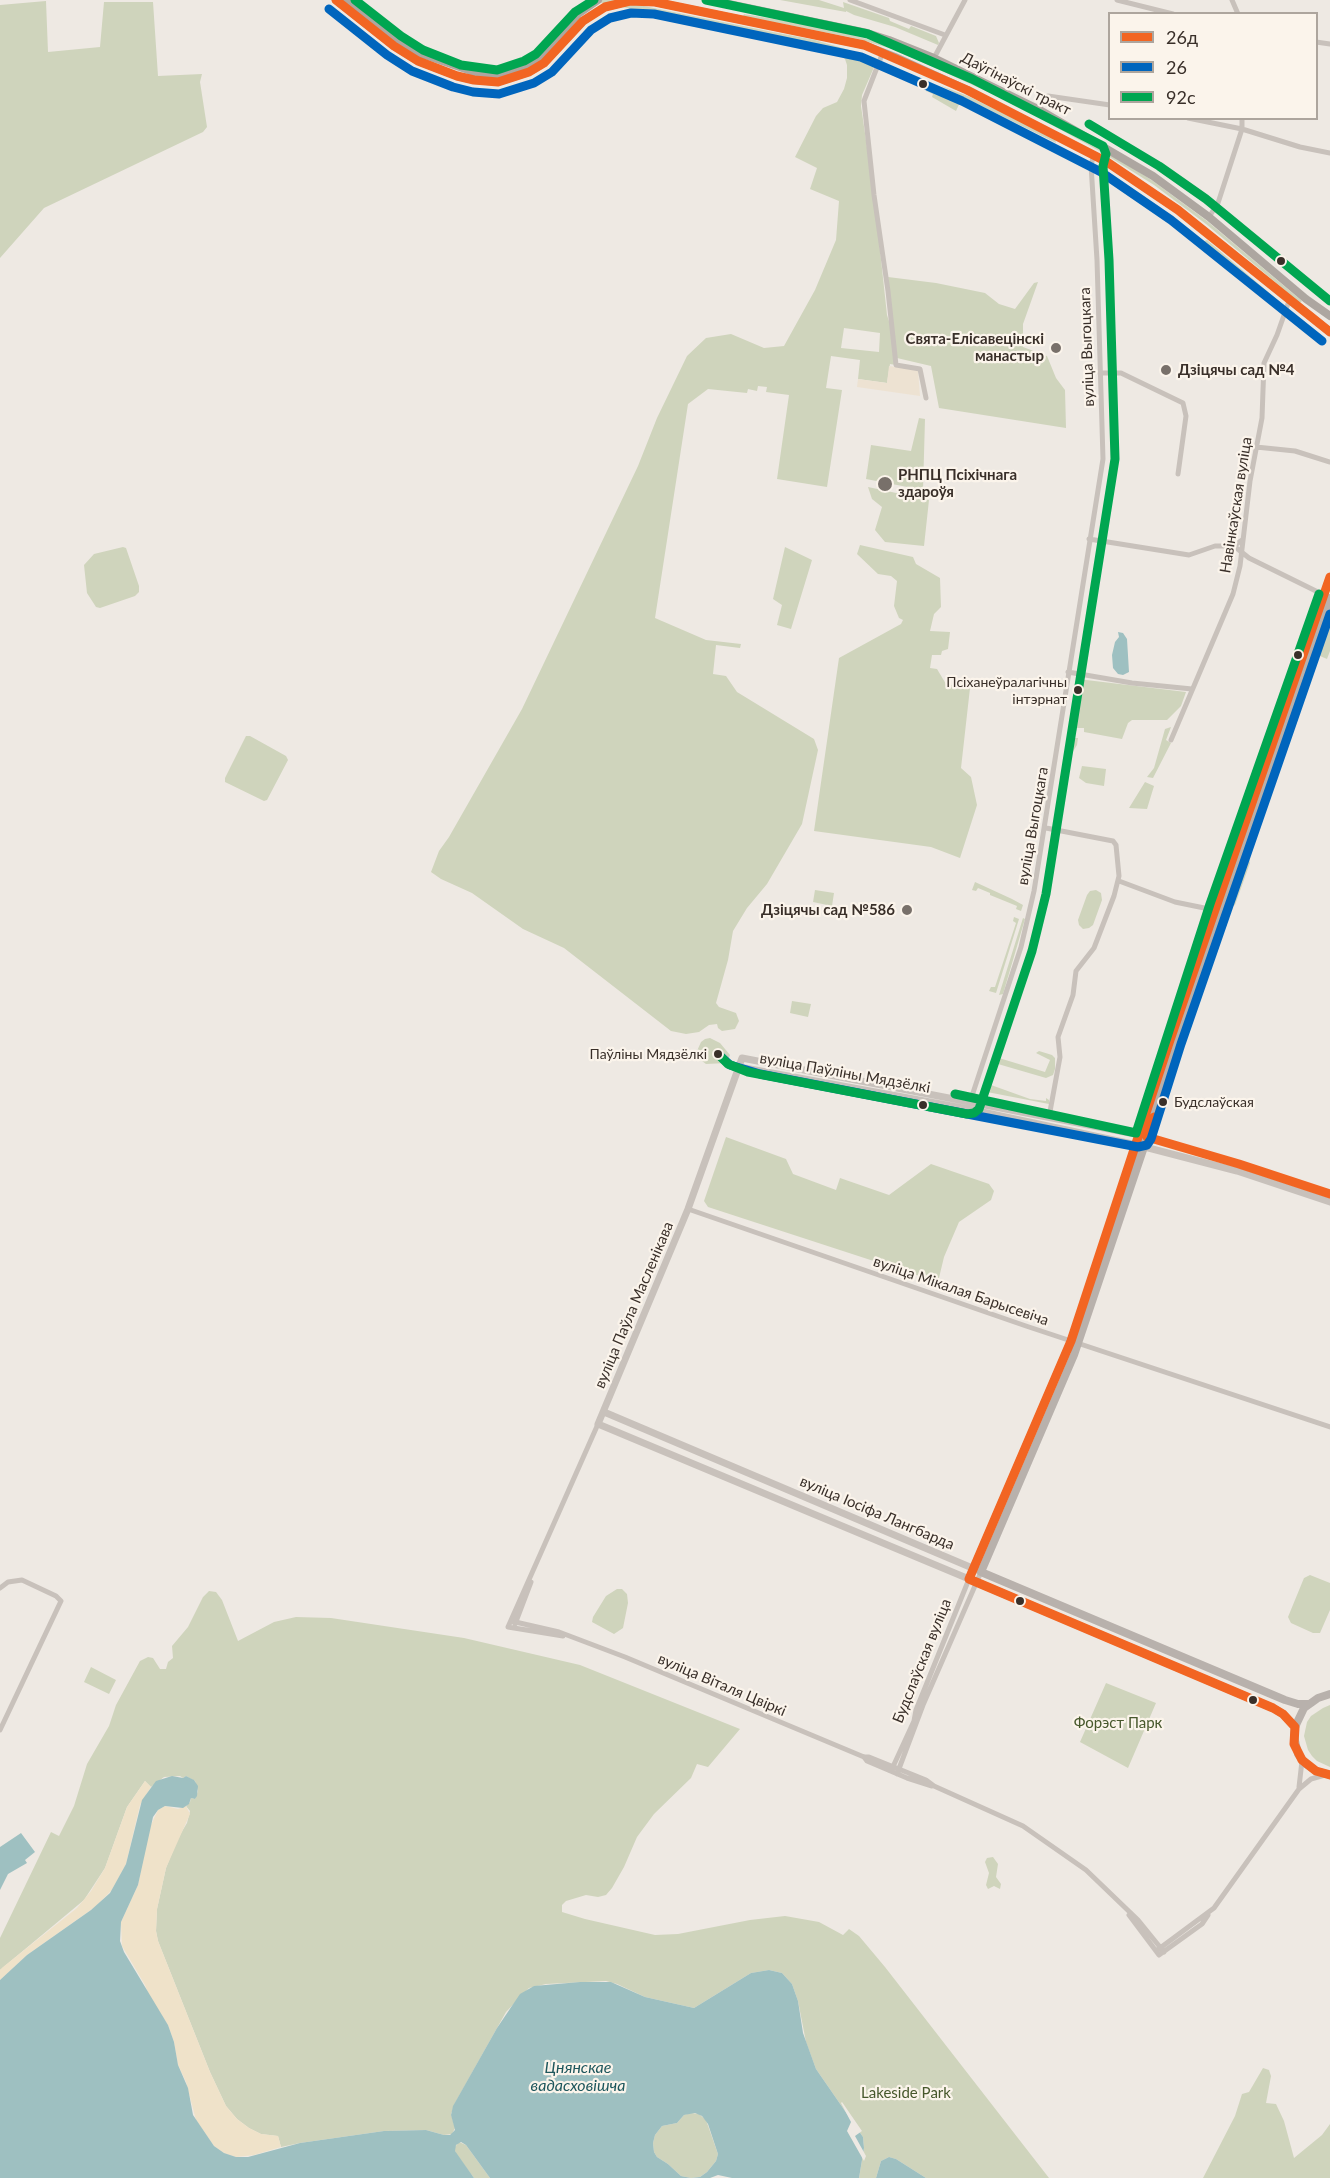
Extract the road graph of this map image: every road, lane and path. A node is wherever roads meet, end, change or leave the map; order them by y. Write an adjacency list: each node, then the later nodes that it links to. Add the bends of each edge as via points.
1 (336, 0): 10 (main road, Даўгінаўскі тракт, via 418,61 457,76 498,82 544,63 583,21 621,3 655,2)
2 (347, 0): 3 (main road, via 422,54 474,72 499,74 524,67 541,56 578,14)
3 (598, 0)
4 (710, 0): 8 (main road, Даўгінаўскі тракт)
5 (850, 0): 11 (street)
6 (965, 0): 11 (street)
7 (1117, 0): 9 (street)
8 (737, 6): 10 (main road); 13 (main road, Даўгінаўскі тракт, via 867,33)
9 (1165, 12)
10 (734, 18): 12 (main road, Даўгінаўскі тракт)
11 (945, 35): 13 (street)
12 (883, 52): 18 (main road, Даўгінаўскі тракт); 27 (street, via 864,106 896,365 920,369)
13 (934, 58): 15 (main road, Даўгінаўскі тракт)
14 (1108, 105): 15 (street, via 1048,96)
15 (1038, 109): 18 (main road); 22 (main road, Даўгінаўскі тракт, via 1153,176)
16 (1198, 120): 19 (street)
17 (1242, 120): 19 (street)
18 (1032, 122): 21 (main road, Даўгінаўскі тракт)
19 (1242, 129): 20 (street); 22 (street, via 1218,203)
20 (1330, 153)
21 (1094, 154): 23 (main road, Даўгінаўскі тракт, via 1170,204); 26 (street, вуліца Выгоцкага, via 1091,165)
22 (1209, 217): 24 (main road, Даўгінаўскі тракт)
23 (1289, 302): 25 (main road, Даўгінаўскі тракт); 28 (street, Навінкаўская вуліца, via 1264,363 1264,402)
24 (1330, 316)
25 (1330, 332)
26 (1100, 373): 30 (street, via 1121,373 1183,403 1186,416); 32 (street, вуліца Выгоцкага, via 1103,459)
27 (926, 398)
28 (1256, 447): 29 (street, via 1294,451); 31 (street, Навінкаўская вуліца)
29 (1330, 462)
30 (1178, 474)
31 (1243, 538): 33 (street); 34 (street, Навінкаўская вуліца)
32 (1089, 539): 33 (street, via 1190,555 1215,546); 39 (street, вуліца Выгоцкага)
33 (1234, 546): 34 (street)
34 (1242, 552): 35 (street); 36 (street, Навінкаўская вуліца)
35 (1250, 558): 36 (street); 38 (street)
36 (1240, 566): 40 (street, Навінкаўская вуліца, via 1233,594)
37 (1330, 577): 38 (main road, Будслаўская вуліца)
38 (1327, 597): 44 (main road, Будслаўская вуліца); 49 (main road, Будслаўская вуліца)
39 (1068, 672): 40 (street); 42 (street, вуліца Выгоцкага)
40 (1192, 689): 41 (street, Навінкаўская вуліца)
41 (1171, 740)
42 (1046, 828): 43 (street, via 1113,841); 47 (street, вуліца Выгоцкага, via 1021,947)
43 (1119, 881): 44 (street, via 1175,902); 48 (street, via 1094,948 1076,971 1073,995 1058,1037 1060,1057)
44 (1214, 910): 49 (main road, Будслаўская вуліца, via 1158,1074)
45 (742, 1058): 46 (street, вуліца Паўла Масленікава); 47 (street, вуліца Паўліны Мядзёлкі)
46 (739, 1067): 47 (street, вуліца Паўліны Мядзёлкі); 53 (street, вуліца Паўла Масленікава)
47 (969, 1106): 48 (street, вуліца Паўліны Мядзёлкі); 50 (street, вуліца Паўліны Мядзёлкі)
48 (1049, 1117): 49 (street, вуліца Паўліны Мядзёлкі)
49 (1143, 1136): 50 (main road, Будслаўская вуліца); 51 (street, вуліца Паўліны Мядзёлкі)
50 (1140, 1146): 52 (street, вуліца Паўліны Мядзёлкі, via 1237,1171); 54 (main road, Будслаўская вуліца)
51 (1330, 1194)
52 (1330, 1202)
53 (688, 1209): 54 (street, вуліца Мікалая Барысевіча); 55 (street, вуліца Паўла Масленікава)
54 (1074, 1342): 57 (street, вуліца Мікалая Барысевіча); 58 (main road, Будслаўская вуліца)
55 (604, 1412): 56 (street, вуліца Паўла Масленікава); 58 (street, вуліца Іосіфа Лангбарда)
56 (598, 1424): 59 (street, вуліца Іосіфа Лангбарда); 61 (street, вуліца Паўла Масленікава)
57 (1330, 1427)
58 (977, 1571): 59 (main road, Будслаўская вуліца); 63 (main road, вуліца Іосіфа Лангбарда, via 1285,1700)
59 (972, 1581): 64 (main road, вуліца Іосіфа Лангбарда, via 1273,1708); 67 (street, Будслаўская вуліца, via 916,1710)
60 (0, 1588): 65 (street, via 8,1581 22,1580 61,1601)
61 (512, 1624): 67 (street, вуліца Віталя Цвіркі, via 543,1627 626,1657)
62 (1330, 1694): 63 (main road)
63 (1308, 1704): 64 (main road)
64 (1295, 1727): 66 (main road, via 1294,1744)
65 (0, 1730)
66 (1302, 1760): 68 (main road, via 1316,1771); 69 (street)
67 (895, 1770): 69 (street, вуліца Віталя Цвіркі, via 1023,1826 1041,1838 1086,1870 1160,1950 1202,1924)
68 (1328, 1774): 69 (street, via 1311,1779)
69 (1299, 1789)

